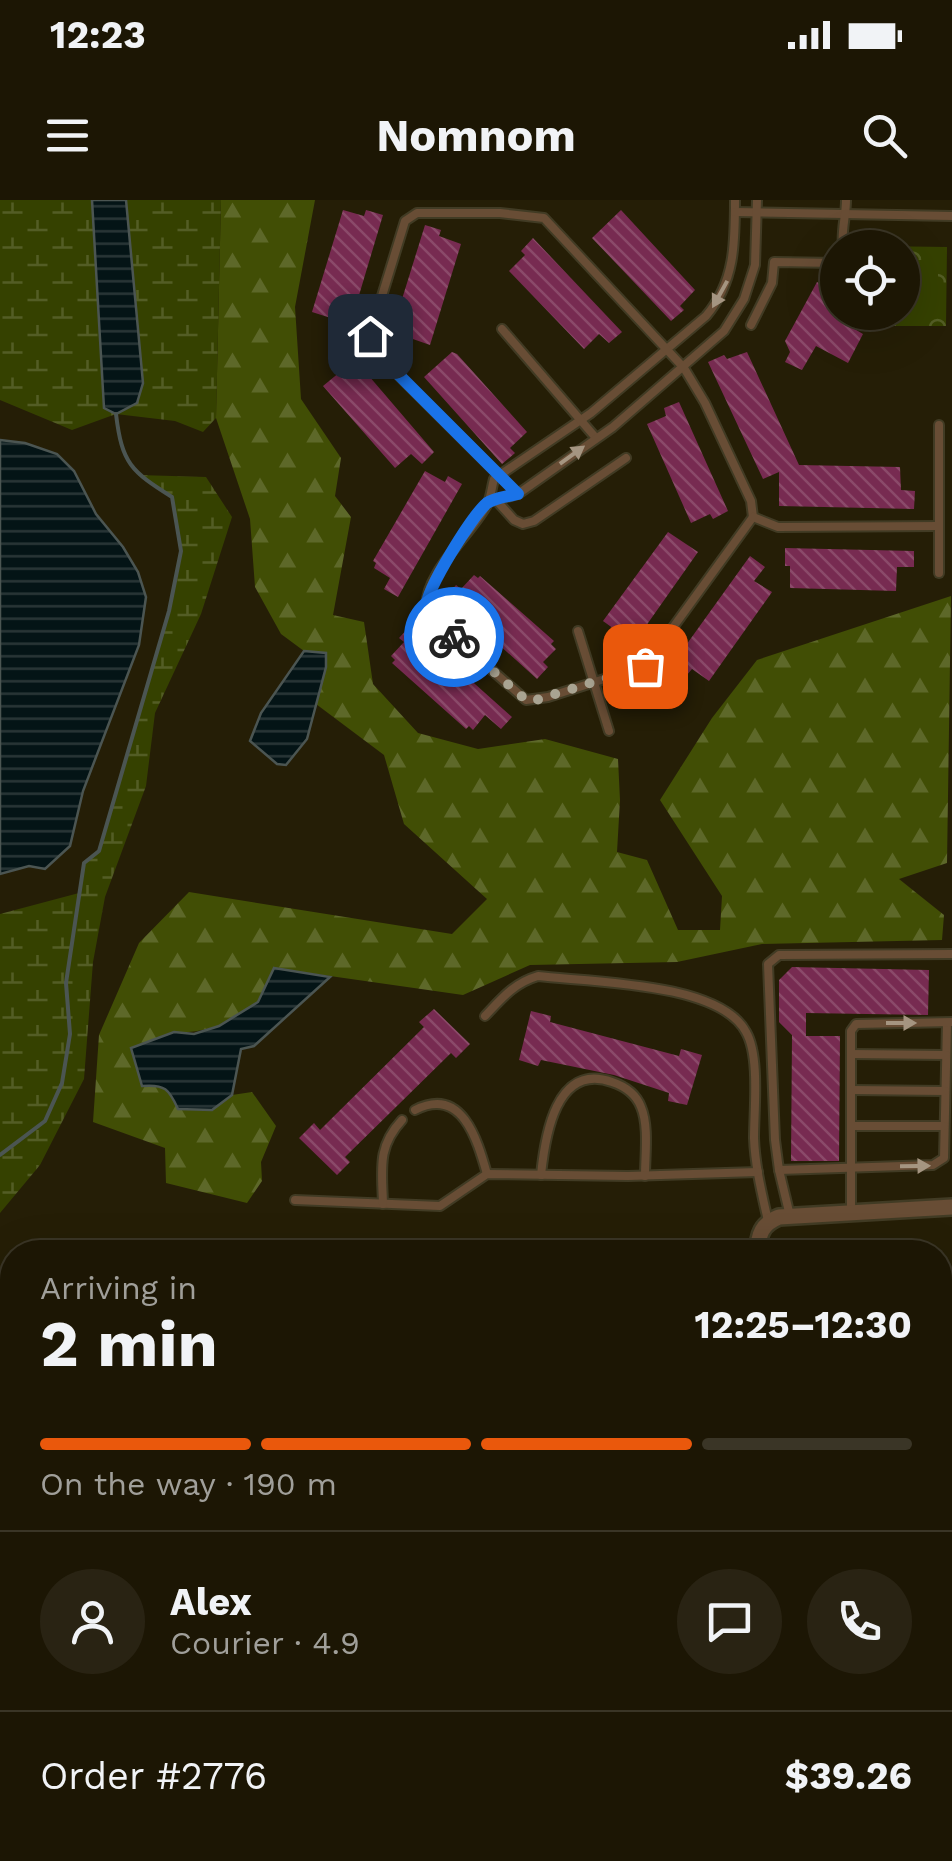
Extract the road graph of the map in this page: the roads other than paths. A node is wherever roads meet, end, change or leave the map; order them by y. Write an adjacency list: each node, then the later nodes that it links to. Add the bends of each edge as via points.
1 (734, 200): 4 (lane)
2 (757, 200): 5 (lane)
3 (846, 200): 6 (lane)
4 (734, 212): 5 (lane); 10 (lane)
5 (756, 214): 6 (lane); 11 (lane)
6 (846, 215): 7 (lane); 8 (lane)
7 (952, 216)
8 (841, 230)
9 (820, 263): 12 (lane, via 774,262)
10 (732, 264): 11 (lane); 14 (lane, one-way to 14, via 721,298)
11 (755, 265): 15 (lane, via 724,331)
12 (751, 325)
13 (502, 328): 16 (lane)
14 (666, 349): 15 (lane); 16 (lane); 20 (lane, via 544,218 408,216 370,336 372,348)
15 (684, 368): 18 (lane); 23 (lane)
16 (583, 419): 18 (lane); 20 (lane)
17 (940, 425): 24 (lane)
18 (596, 438): 21 (lane, one-way to 18)
19 (626, 458): 22 (lane, via 534,521 514,520)
20 (500, 476): 21 (lane); 22 (lane)
21 (518, 494): 22 (lane)
22 (492, 501): 27 (lane, via 446,560 426,608 526,700)
23 (753, 517): 24 (lane, via 778,528); 27 (lane, via 645,666)
24 (939, 526): 25 (lane)
25 (939, 574)
26 (578, 631): 27 (lane)
27 (593, 683): 28 (lane)
28 (609, 731)
29 (952, 954): 41 (lane, via 779,955 768,964)
30 (485, 1016): 42 (lane, via 522,980 538,976 660,988 729,1012 747,1033)
31 (950, 1023): 32 (lane, one-way to 31, via 856,1024); 33 (lane)
32 (852, 1054): 33 (lane); 34 (lane)
33 (946, 1055): 35 (lane)
34 (852, 1090): 35 (lane); 38 (lane)
35 (945, 1090): 39 (lane)
36 (414, 1110): 43 (lane, via 430,1102 450,1106 468,1122)
37 (402, 1120): 47 (lane, via 383,1148)
38 (851, 1126): 39 (lane); 40 (lane)
39 (944, 1126): 40 (lane, one-way to 39, via 933,1165 944,1158)
40 (851, 1167): 41 (lane); 49 (lane)
41 (779, 1170): 50 (lane)
42 (758, 1172): 45 (lane); 51 (lane)
43 (487, 1174): 44 (lane); 47 (lane, via 440,1206)
44 (541, 1175): 45 (lane); 45 (lane, via 560,1098 571,1086 598,1078 633,1094 642,1108)
45 (645, 1176)
46 (295, 1200): 47 (lane)
47 (383, 1204)
48 (952, 1206): 49 (street)
49 (851, 1212): 50 (street)
50 (790, 1216): 51 (street)
51 (768, 1221): 52 (street)
52 (760, 1240)

